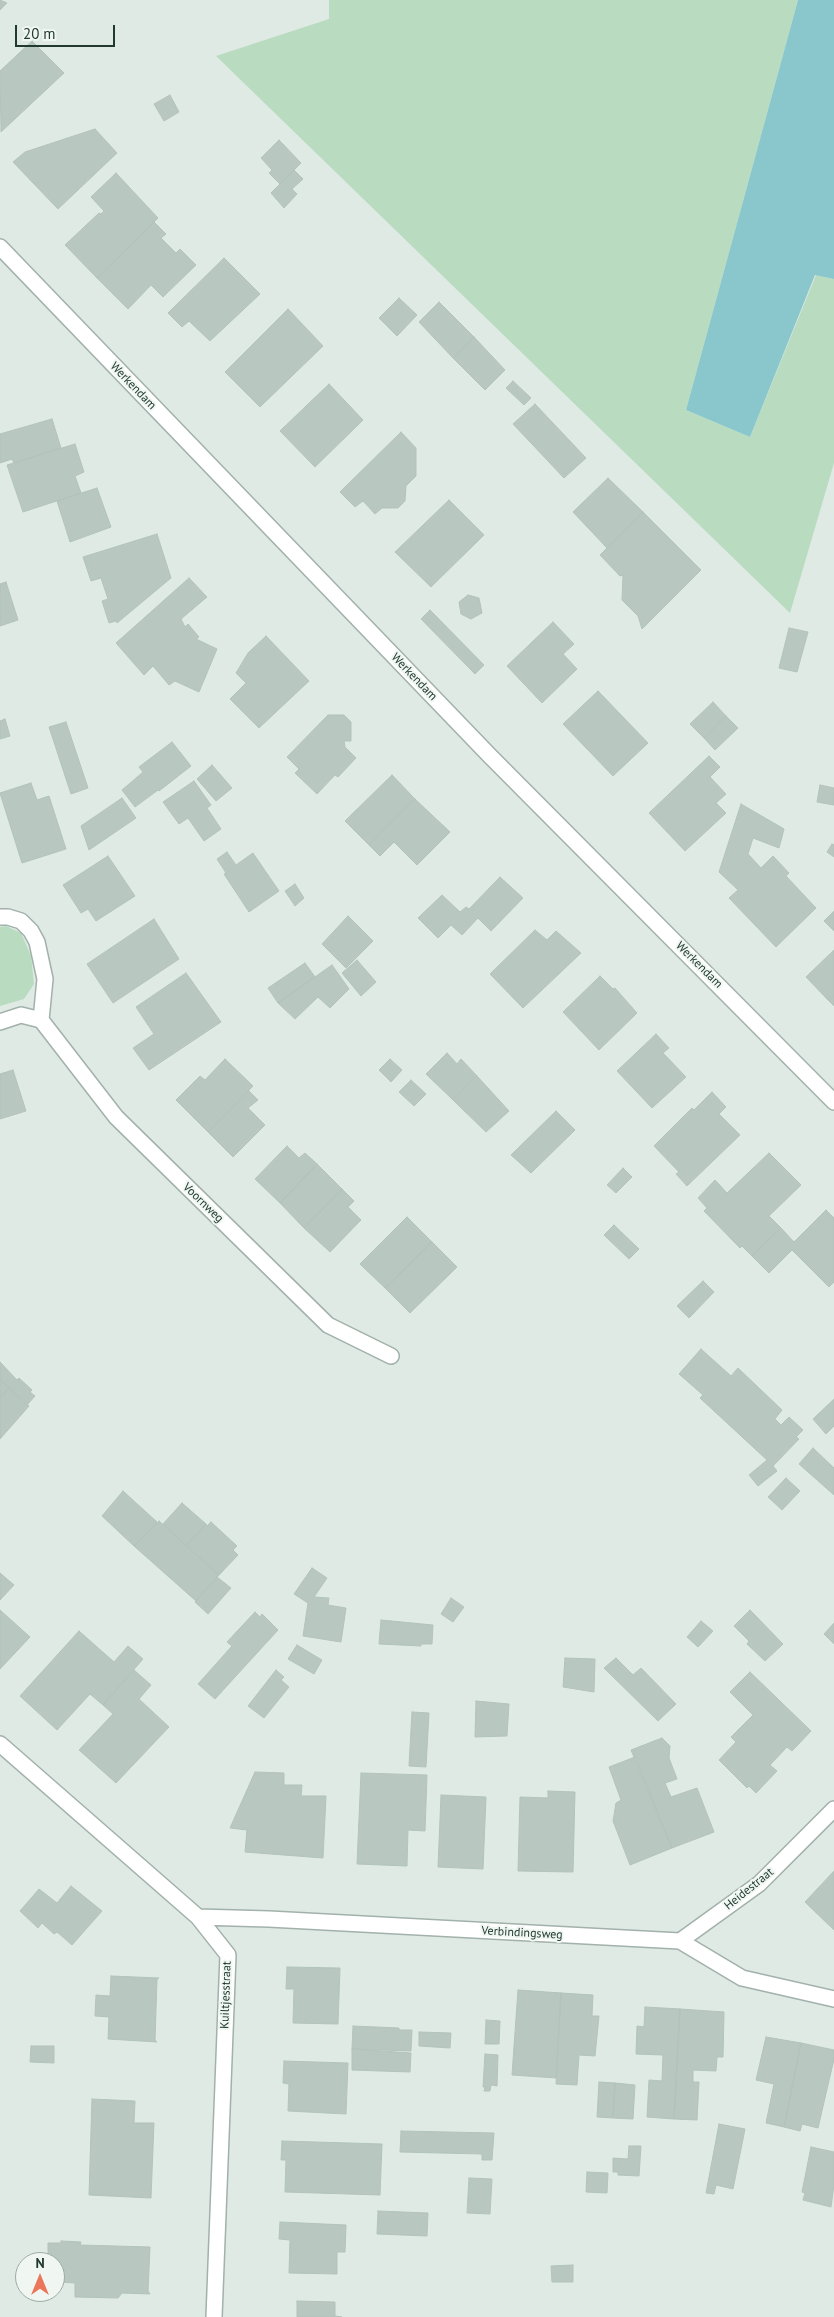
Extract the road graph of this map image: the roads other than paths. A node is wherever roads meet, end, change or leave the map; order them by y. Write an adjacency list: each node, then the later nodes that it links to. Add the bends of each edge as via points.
1 (0, 247): 5 (street, Werkendam, via 483,748)
2 (0, 917): 3 (street, via 21,921 37,942 45,979)
3 (41, 1020): 4 (street, via 21,1015); 6 (street, Voornweg, via 116,1117 328,1325)
4 (0, 1022)
5 (834, 1102)
6 (391, 1356)
7 (0, 1744): 9 (street, Kuiltjesstraat)
8 (834, 1809): 10 (street, Heidestraat, via 759,1884)
9 (198, 1917): 10 (street, Verbindingsweg); 12 (street, Kuiltjesstraat, via 228,1955)
10 (680, 1941): 11 (street, Verbindingsweg, via 742,1978)
11 (834, 2000)
12 (214, 2317)

